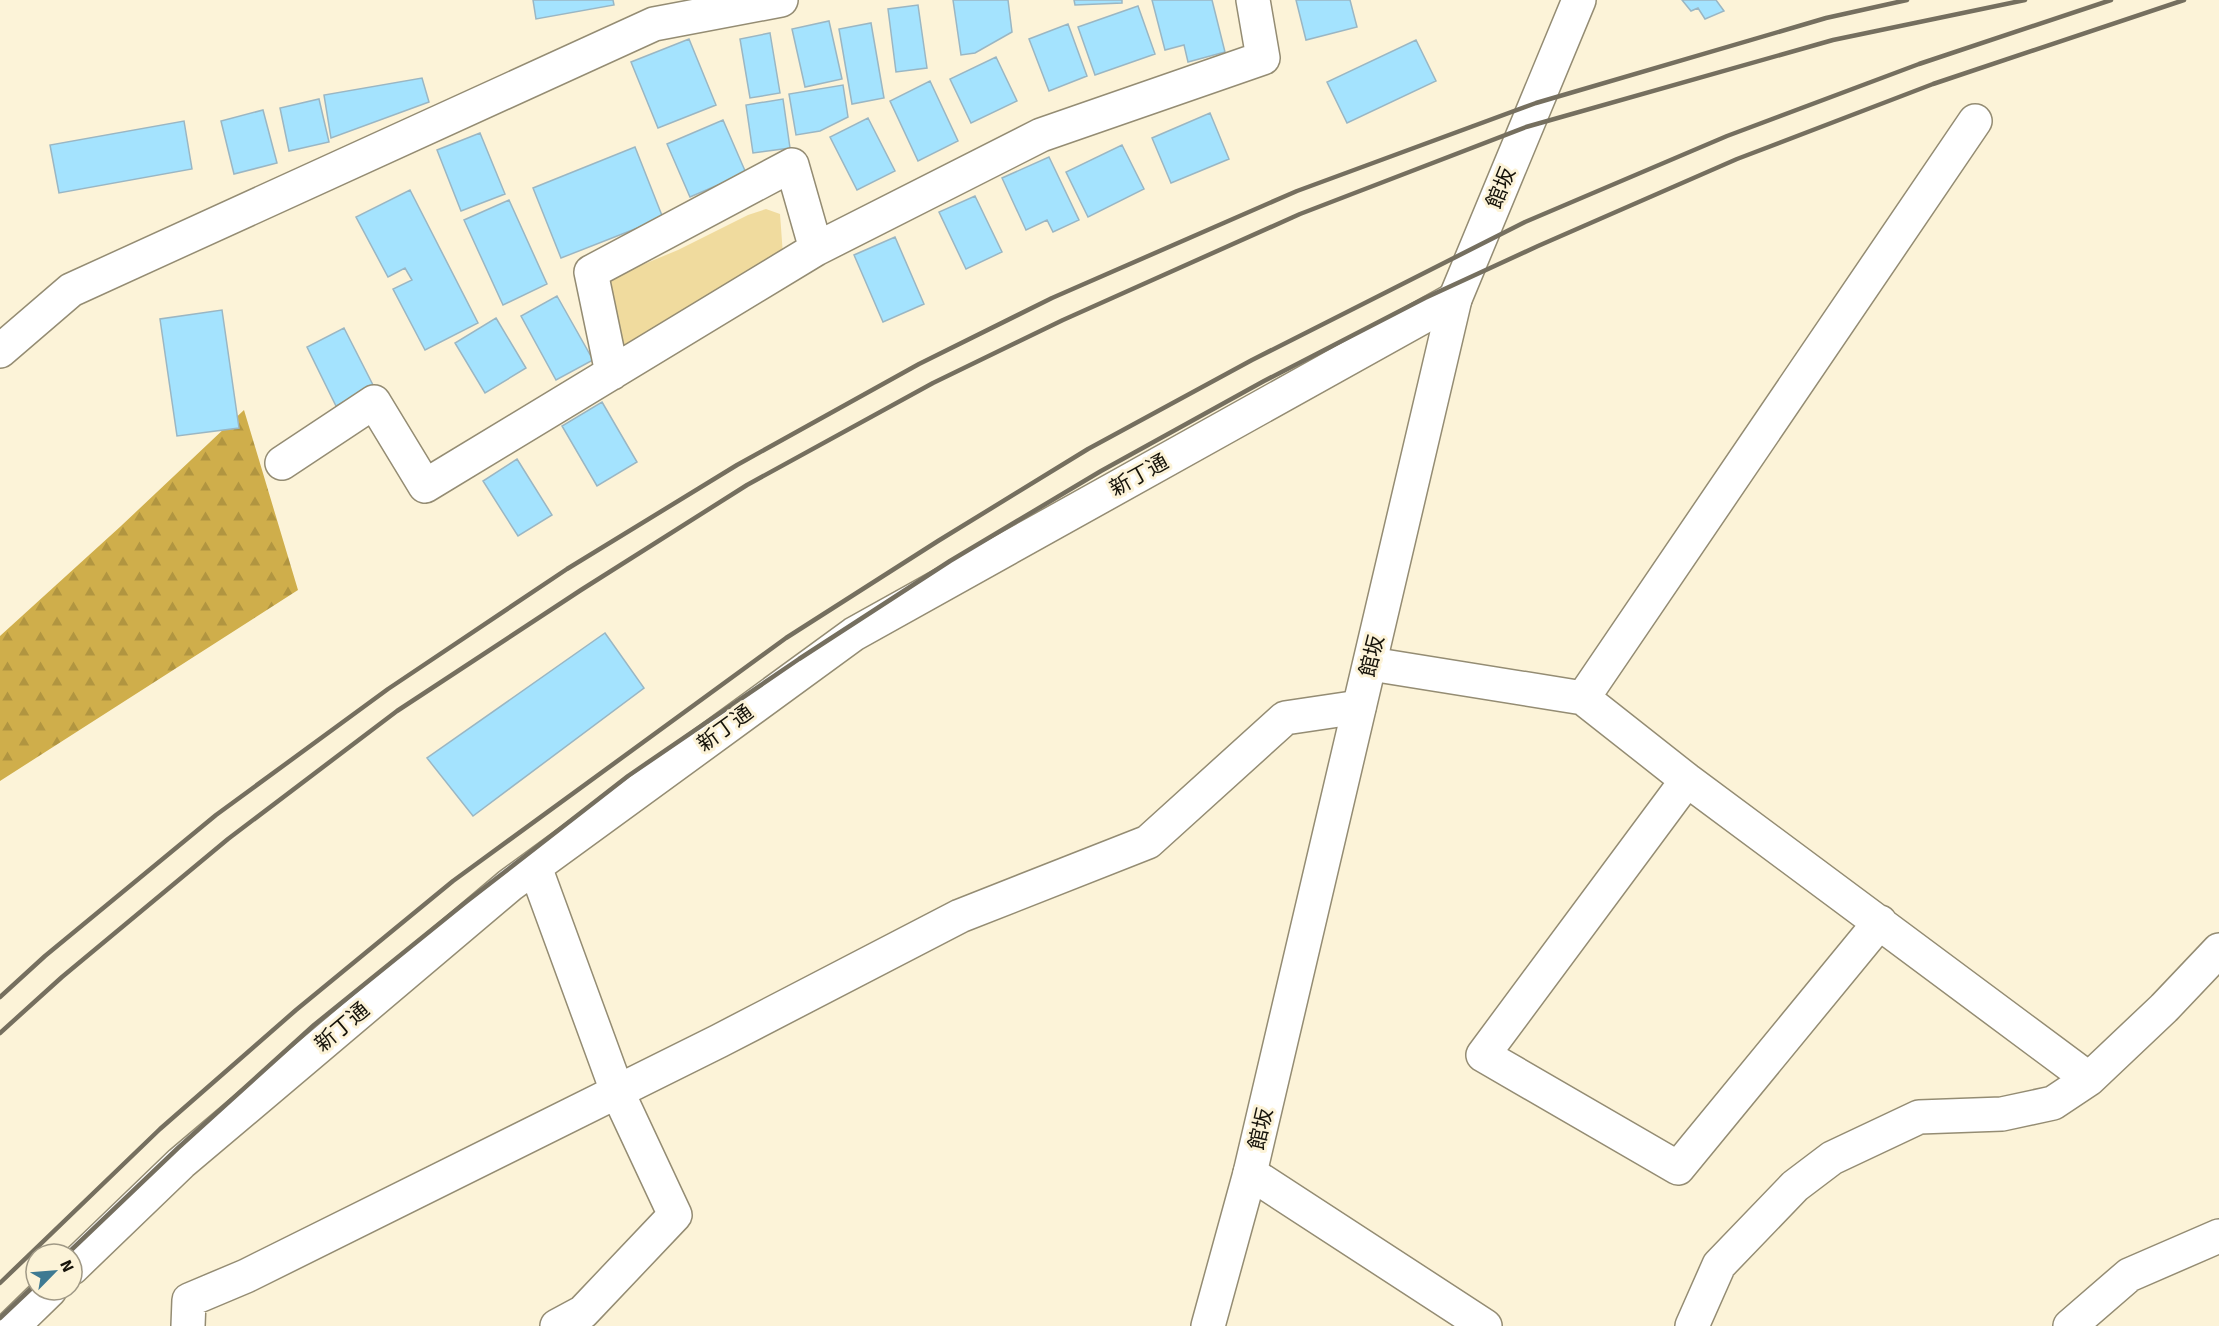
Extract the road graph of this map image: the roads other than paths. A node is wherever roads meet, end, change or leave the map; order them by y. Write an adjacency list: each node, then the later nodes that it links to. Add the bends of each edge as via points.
1 (781, 0): 4 (street)
2 (1253, 0): 6 (street, via 1263,58 1041,135)
3 (1579, 0): 7 (street, 館坂)
4 (652, 12): 8 (street, via 71,290)
5 (1974, 121): 12 (street)
6 (816, 249): 9 (street); 9 (street, via 792,165 591,272)
7 (1455, 299): 11 (street, 館坂); 15 (street, 新丁通, via 855,634)
8 (0, 351)
9 (612, 373): 10 (street, via 425,486 374,402)
10 (282, 463)
11 (1371, 664): 12 (street); 13 (street, 館坂)
12 (1583, 698): 14 (street)
13 (1359, 707): 19 (street, via 1285,718 1148,842 960,916); 20 (street, 館坂)
14 (1687, 780): 16 (street); 16 (street, via 1483,1055 1678,1168)
15 (535, 867): 19 (street); 22 (street, 新丁通, via 182,1162)
16 (1880, 922): 18 (street)
17 (2219, 950): 18 (street)
18 (2089, 1079): 29 (street, via 2053,1103 2002,1114 1919,1118 1832,1158 1795,1186 1719,1265)
19 (617, 1091): 25 (street, via 246,1276 189,1300); 26 (street, via 675,1215 583,1312)
20 (1250, 1173): 27 (street, 館坂); 28 (street)
21 (2219, 1236): 30 (street, via 2129,1275)
22 (84, 1257)
23 (38, 1302): 24 (street)
24 (13, 1326)
25 (188, 1326)
26 (557, 1326)
27 (1208, 1326)
28 (1485, 1326)
29 (1692, 1326)
30 (2071, 1326)

